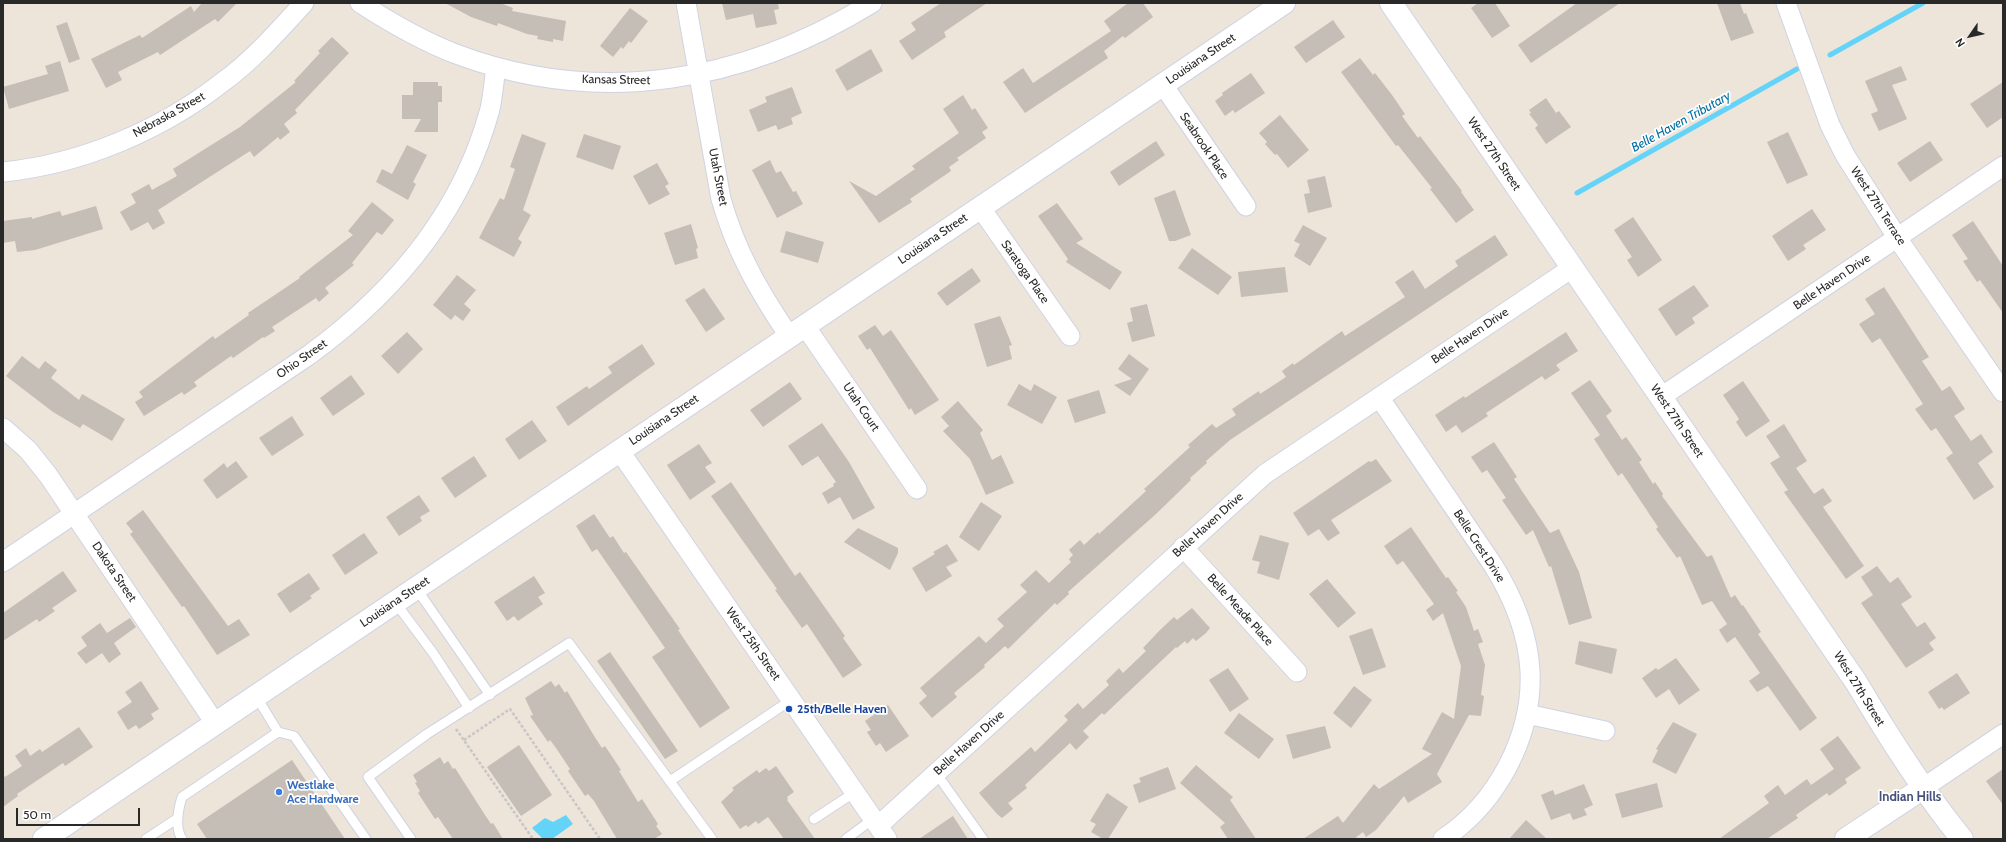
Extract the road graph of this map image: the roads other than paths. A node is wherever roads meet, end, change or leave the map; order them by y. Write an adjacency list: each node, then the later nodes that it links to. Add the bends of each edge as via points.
1 (304, 3): 13 (street, Nebraska Street, via 254,56 190,106 112,145 45,166)
2 (360, 3): 9 (street, Kansas Street, via 416,36 456,54)
3 (686, 3): 10 (street, Utah Street)
4 (872, 3): 10 (street, Kansas Street, via 783,50)
5 (1284, 3): 8 (main road, Louisiana Street)
6 (1391, 3): 17 (main road, West 27th Street)
7 (1786, 3): 16 (street, West 27th Terrace, via 1830,125 1845,155)
8 (1262, 9): 11 (main road, Louisiana Street)
9 (496, 67): 10 (street, Kansas Street, via 558,78 602,82 647,82); 26 (street, Ohio Street, via 490,108 475,153 458,188 440,221 413,258 378,298 344,329 309,355)
10 (700, 75): 18 (street, Utah Street, via 721,199 728,225 753,280)
11 (1163, 85): 14 (street, Seabrook Place); 15 (main road, Louisiana Street)
12 (2003, 166): 16 (street, Belle Haven Drive)
13 (3, 172)
14 (1246, 206)
15 (980, 207): 18 (main road, Louisiana Street); 19 (street, Saratoga Place)
16 (1898, 238): 20 (street, West 27th Terrace); 22 (street, Belle Haven Drive)
17 (1572, 268): 21 (street, Belle Haven Drive); 22 (main road, West 27th Street)
18 (797, 331): 24 (main road, Louisiana Street); 25 (street, Utah Court)
19 (1070, 336)
20 (2003, 392)
21 (1380, 397): 27 (street, Belle Haven Drive, via 1265,474); 36 (street, Belle Crest Drive, via 1509,592 1523,633 1530,670)
22 (1661, 397): 43 (main road, West 27th Street, via 1856,682)
23 (3, 428): 26 (street, Dakota Street, via 28,450)
24 (619, 450): 29 (main road, Louisiana Street); 34 (street, West 25th Street)
25 (916, 489)
26 (75, 514): 28 (street, Ohio Street); 37 (street, Dakota Street)
27 (1183, 547): 31 (street, Belle Meade Place); 41 (street, Belle Haven Drive)
28 (3, 562)
29 (416, 588): 30 (main road, Louisiana Street); 32 (lane)
30 (395, 602): 33 (main road, Louisiana Street); 35 (lane)
31 (1297, 672)
32 (490, 695): 35 (lane); 42 (lane, via 569,643)
33 (256, 696): 37 (main road, Louisiana Street); 39 (lane)
34 (791, 700): 42 (lane); 44 (street, West 25th Street)
35 (469, 708): 52 (lane, via 368,777)
36 (1527, 714): 38 (street); 56 (street, Belle Crest Drive, via 1507,768 1494,790 1465,822)
37 (215, 723): 48 (main road, Louisiana Street)
38 (1604, 731)
39 (278, 732): 45 (lane, via 182,797); 51 (lane, via 294,736)
40 (2003, 734): 43 (street)
41 (936, 773): 47 (street, Belle Haven Drive); 55 (lane)
42 (670, 781): 53 (lane)
43 (1923, 788): 57 (main road); 58 (main road, West 27th Street)
44 (855, 792): 46 (lane); 47 (street, West 25th Street)
45 (178, 818): 49 (lane); 50 (lane)
46 (814, 819)
47 (879, 828): 54 (lane)
48 (44, 839)
49 (146, 839)
50 (182, 839)
51 (366, 839)
52 (411, 839)
53 (712, 839)
54 (846, 839)
55 (983, 839)
56 (1443, 839)
57 (1846, 839)
58 (1962, 839)

